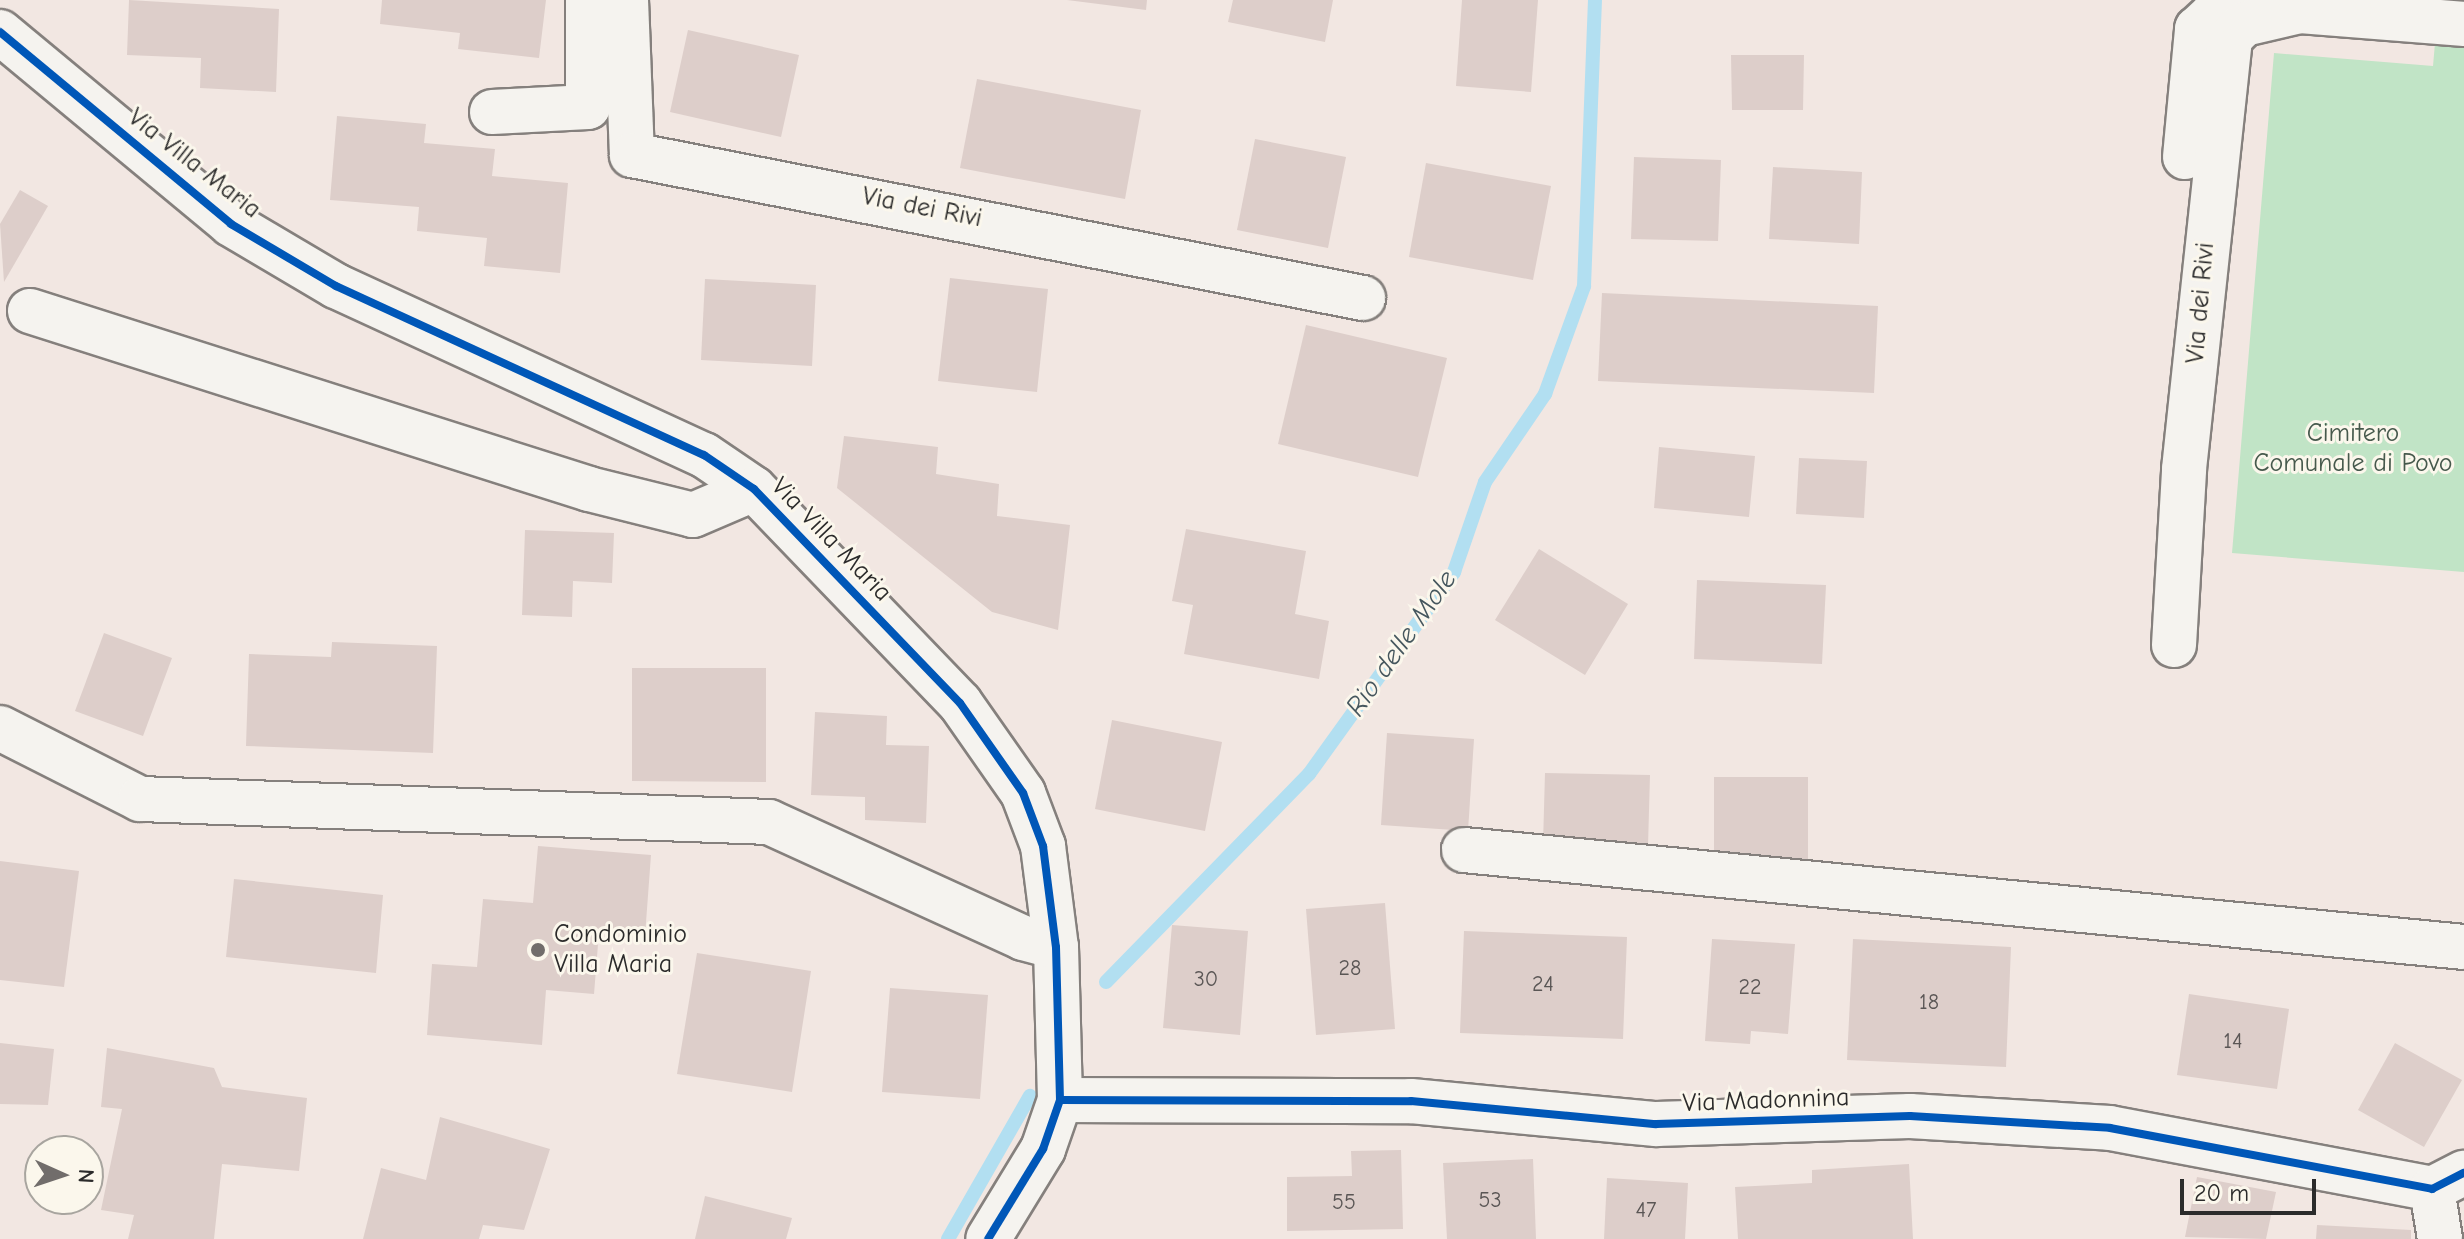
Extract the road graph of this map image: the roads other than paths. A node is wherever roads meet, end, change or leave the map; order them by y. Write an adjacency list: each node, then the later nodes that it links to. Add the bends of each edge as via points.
1 (588, 0): 6 (street, via 588,107)
2 (626, 0): 7 (street, Via dei Rivi, via 632,155)
3 (2316, 11): 4 (street, Via dei Rivi); 9 (street, Via dei Rivi, via 2213,14 2197,29); 11 (street, Via dei Rivi, via 2244,24 2230,38 2184,469)
4 (2464, 24)
5 (0, 32): 10 (street, Via Villa Maria, via 231,224 336,286 704,455)
6 (492, 112)
7 (1363, 298)
8 (30, 311): 10 (street, via 693,515)
9 (2162, 401)
10 (754, 489): 14 (street, Via Villa Maria, via 960,703 1023,793 1043,846)
11 (2174, 645)
12 (0, 728): 14 (street, via 140,799 769,822 1023,938)
13 (1464, 850): 15 (street)
14 (1056, 947): 16 (street, Via Villa Maria)
15 (2464, 947)
16 (1060, 1100): 17 (street, Via Madonnina, via 1411,1101 1656,1124 1910,1116 2110,1128); 18 (street, Via Villa Maria, via 1043,1149)
17 (2448, 1181): 19 (street, Via Madonnina)
18 (988, 1239)
19 (2440, 1239)

